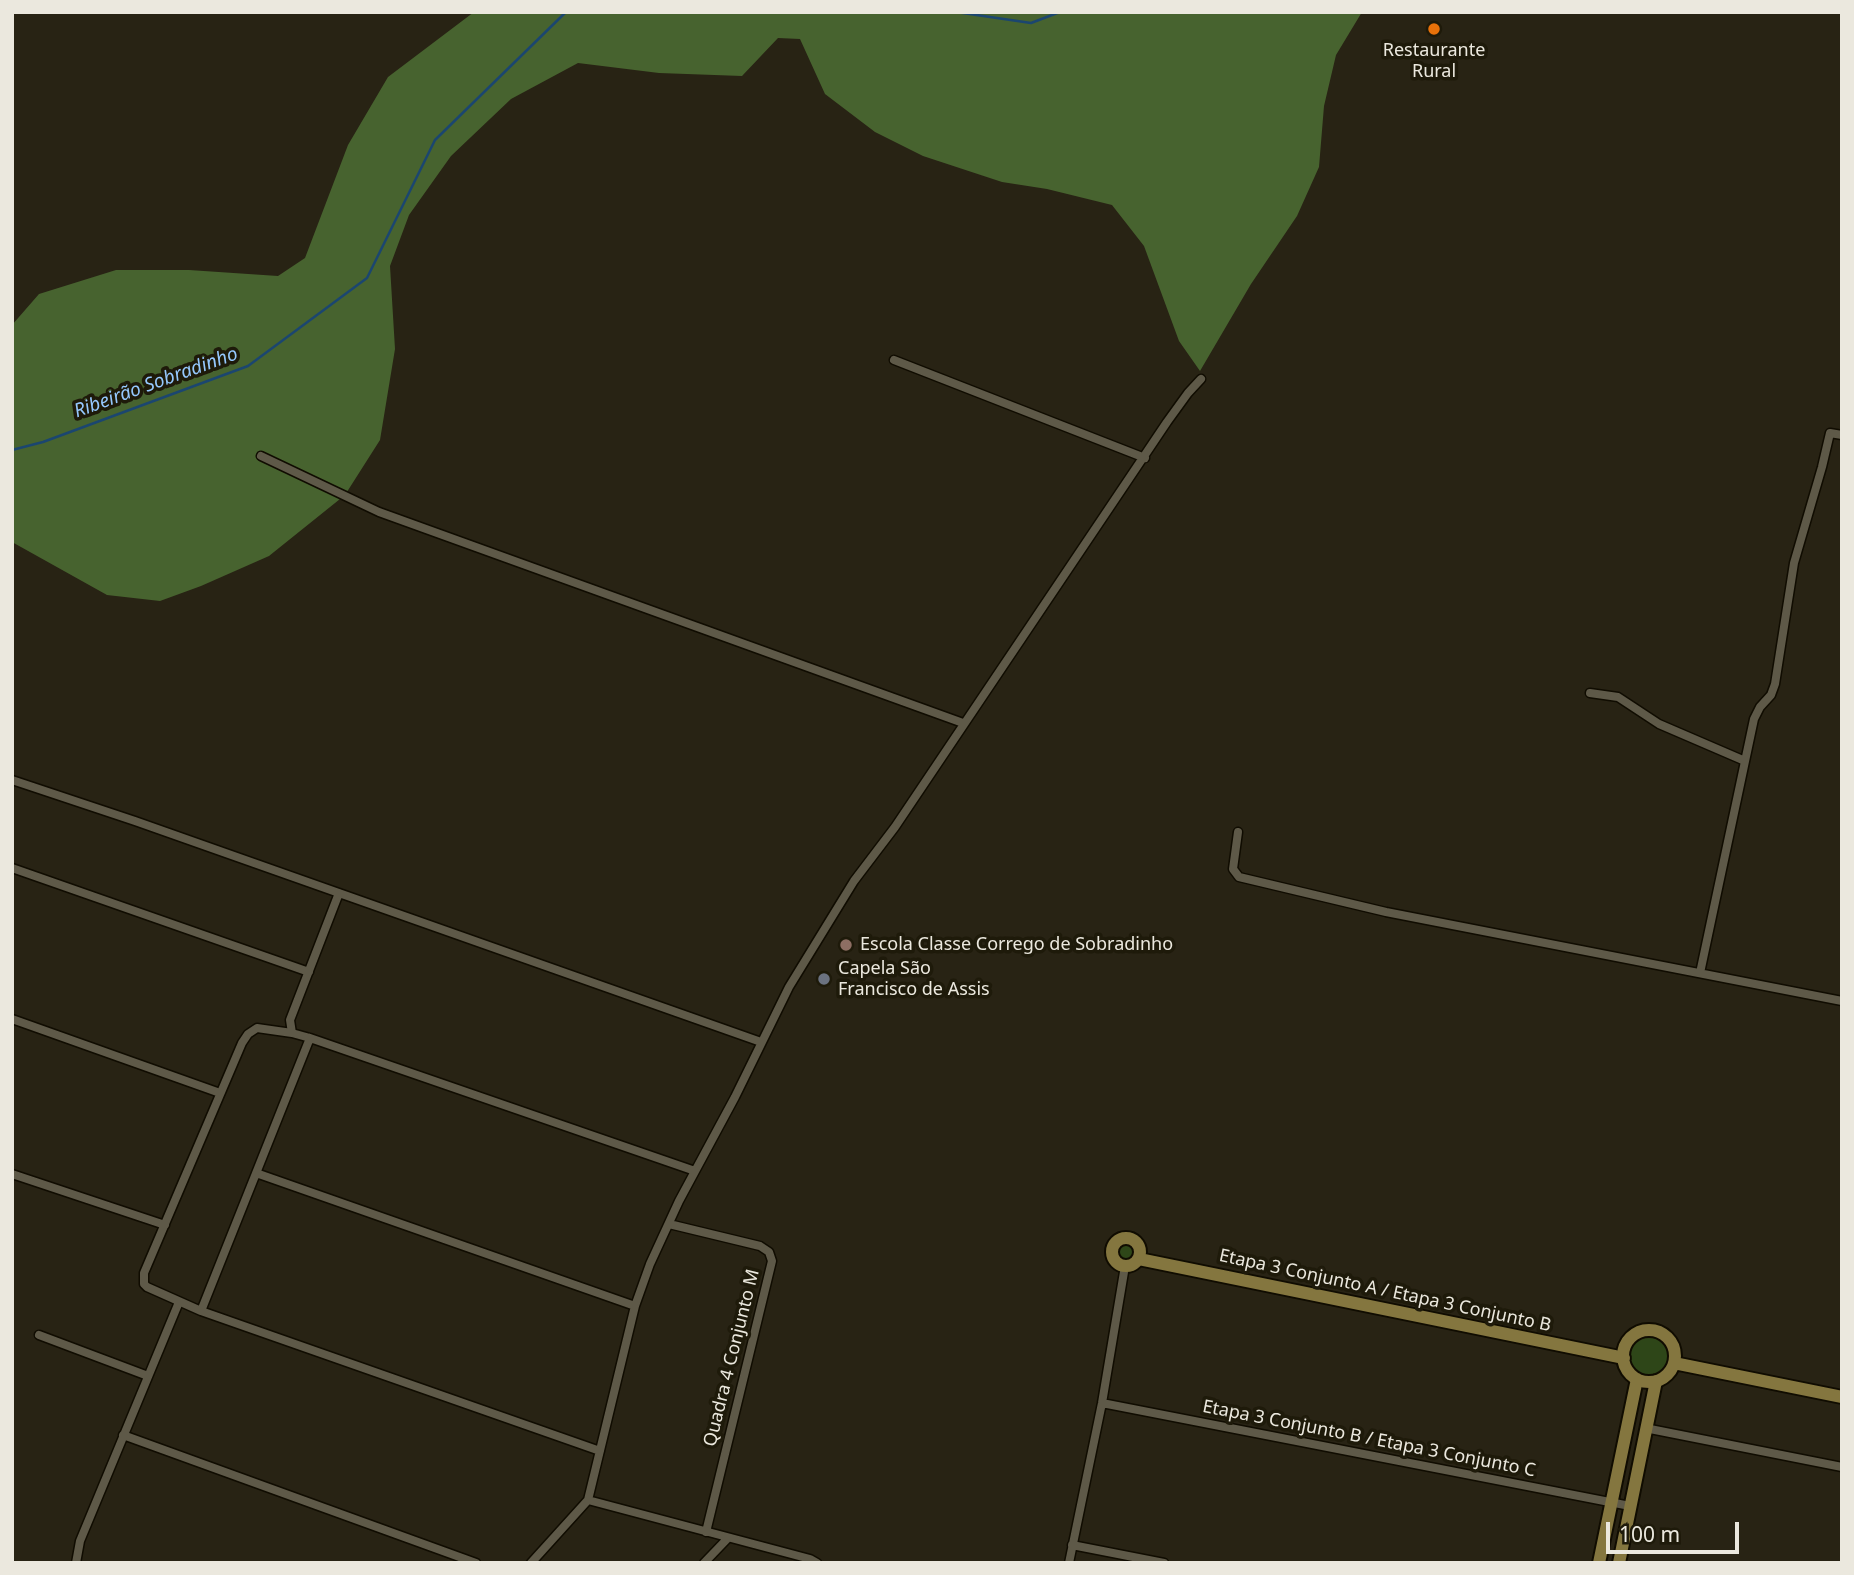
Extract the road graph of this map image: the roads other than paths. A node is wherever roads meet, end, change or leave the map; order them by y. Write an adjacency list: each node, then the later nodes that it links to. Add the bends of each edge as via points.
1 (894, 360): 5 (street)
2 (1201, 379): 5 (street)
3 (1842, 435): 8 (street, via 1830,433 1791,578 1775,684 1756,713)
4 (261, 456): 7 (street, via 379,512)
5 (1144, 458): 7 (street)
6 (1590, 693): 8 (street, via 1618,697 1659,724)
7 (964, 723): 19 (street, via 854,881 807,955)
8 (1745, 761): 14 (street)
9 (12, 780): 12 (street)
10 (1238, 832): 14 (street, via 1233,869 1239,877 1385,912)
11 (12, 868): 13 (street)
12 (339, 893): 13 (street); 19 (street)
13 (309, 972): 17 (street, via 290,1020)
14 (1700, 973): 15 (street)
15 (1842, 1001)
16 (12, 1019): 20 (street)
17 (292, 1033): 18 (street); 20 (street, via 264,1028 253,1031 242,1042)
18 (310, 1038): 21 (street); 22 (street)
19 (761, 1042): 21 (street)
20 (219, 1093): 25 (street)
21 (695, 1171): 24 (street)
22 (256, 1173): 29 (street); 30 (street)
23 (12, 1174): 25 (street)
24 (669, 1224): 29 (street); 46 (street, Quadra 4 Conjunto M, via 760,1246 772,1261)
25 (165, 1225): 28 (street, via 144,1273 144,1284)
26 (1139, 1259): 27 (street); 27 (street, via 1137,1242 1122,1238 1112,1251 1115,1261); 32 (street, Etapa 3 Conjunto A / Etapa 3 Conjunto B)
27 (1125, 1266): 38 (street)
28 (179, 1302): 30 (street); 34 (street)
29 (635, 1306): 41 (street)
30 (201, 1311): 41 (street)
31 (39, 1335): 34 (street)
32 (1624, 1358): 33 (street, via 1629,1340 1652,1330 1672,1345); 35 (street)
33 (1674, 1363): 36 (street); 37 (street)
34 (148, 1376): 40 (street)
35 (1637, 1378): 36 (street); 44 (street)
36 (1656, 1381): 39 (street)
37 (1842, 1396)
38 (1102, 1403): 44 (street, Etapa 3 Conjunto B / Etapa 3 Conjunto C); 48 (street)
39 (1645, 1427): 42 (street); 45 (street)
40 (123, 1435): 49 (street, via 80,1541); 50 (street)
41 (600, 1451): 43 (street)
42 (1842, 1467)
43 (588, 1500): 46 (street); 51 (street)
44 (1611, 1503): 45 (street, Etapa 3 Conjunto B / Etapa 3 Conjunto C); 56 (street)
45 (1630, 1506): 57 (street)
46 (706, 1532): 47 (street)
47 (728, 1538): 52 (street); 53 (street)
48 (1072, 1545): 54 (street); 55 (street)
49 (76, 1563)
50 (476, 1563)
51 (531, 1563)
52 (704, 1563)
53 (817, 1563)
54 (1069, 1563)
55 (1164, 1563)
56 (1599, 1563)
57 (1619, 1563)

